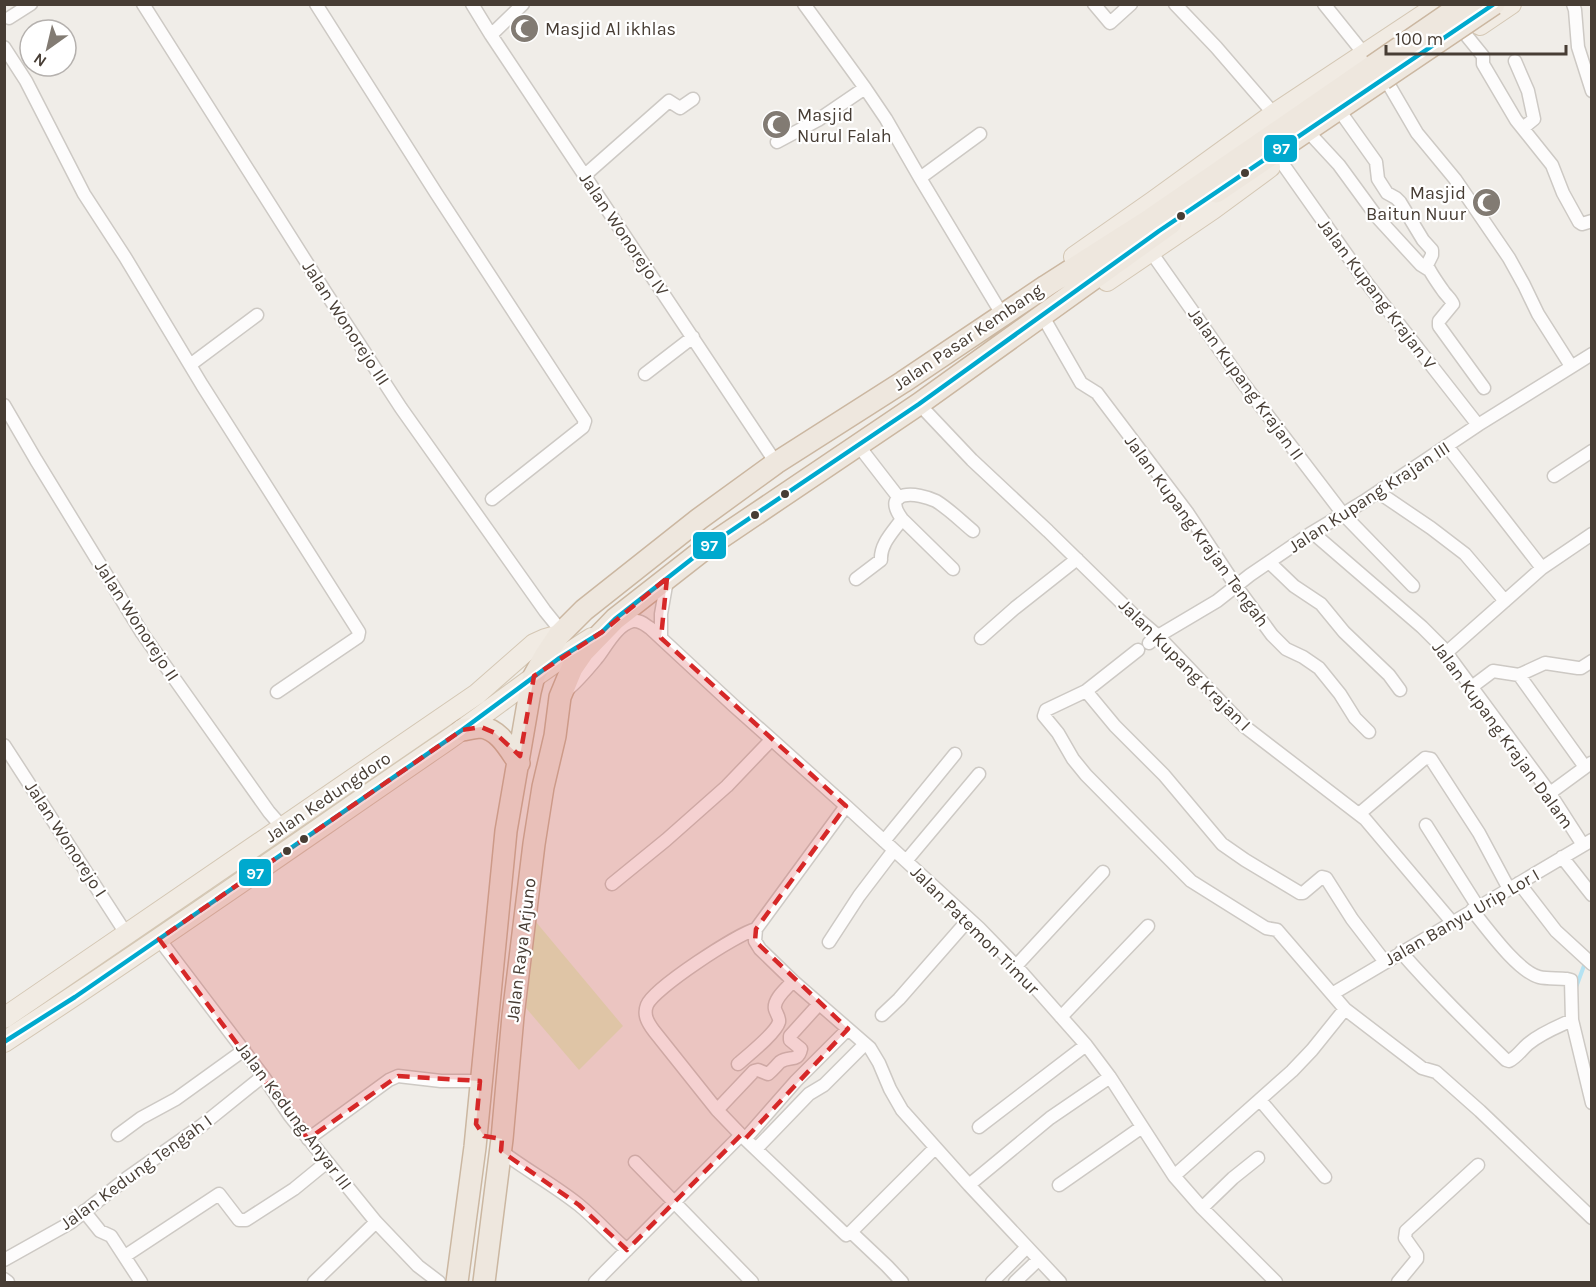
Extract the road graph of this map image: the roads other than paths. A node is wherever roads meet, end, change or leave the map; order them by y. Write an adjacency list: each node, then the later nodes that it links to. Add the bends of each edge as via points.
1 (31, 4): 16 (street)
2 (143, 4): 77 (street, Jalan Wonorejo III, via 396,401)
3 (316, 4): 61 (street, via 585,421 583,427)
4 (472, 4): 19 (street, Jalan Wonorejo IV)
5 (523, 4): 19 (street)
6 (804, 4): 25 (street)
7 (1094, 4): 8 (street, via 1110,23)
8 (1131, 4)
9 (1175, 4): 28 (street)
10 (1323, 4): 21 (street)
11 (1442, 4): 15 (main road, Jalan Pasar Kembang, via 1467,22 1478,22); 17 (main road, Jalan Pasar Kembang)
12 (1463, 4): 38 (highway, bridge)
13 (1511, 4): 15 (main road, Jalan Pasar Kembang)
14 (1573, 4): 26 (street, via 1578,46)
15 (1492, 12): 18 (main road, Jalan Pasar Kembang); 38 (highway, bridge)
16 (9, 18)
17 (1396, 34): 21 (main road, Jalan Pasar Kembang); 23 (main road, via 1413,45)
18 (1467, 34): 23 (main road, Jalan Pasar Kembang); 30 (street)
19 (491, 36): 35 (street, Jalan Wonorejo IV)
20 (4, 47): 47 (street, via 26,81 84,194)
21 (1365, 55): 28 (main road, Jalan Pasar Kembang)
22 (1515, 62): 30 (street, via 1530,97 1534,119)
23 (1419, 66): 24 (main road, Jalan Pasar Kembang)
24 (1389, 85): 29 (main road, Jalan Pasar Kembang); 48 (street, via 1417,133 1455,179 1509,258)
25 (866, 88): 33 (street); 36 (street)
26 (1592, 91)
27 (693, 99): 35 (street, via 680,108 669,101)
28 (1274, 114): 41 (main road, Jalan Pasar Kembang, via 1060,267)
29 (1344, 117): 32 (main road, Jalan Pasar Kembang); 40 (street, via 1376,162 1378,179 1387,193 1400,202 1432,250)
30 (1522, 128): 37 (street, via 1552,165 1579,222)
31 (980, 134): 36 (street)
32 (1314, 138): 34 (main road, Jalan Pasar Kembang); 40 (street, via 1377,217)
33 (777, 142)
34 (1280, 160): 39 (main road, Jalan Pasar Kembang); 53 (street, Jalan Kupang Krajan V, via 1366,282)
35 (585, 175): 45 (street, Jalan Wonorejo IV)
36 (920, 178): 44 (street)
37 (1592, 221)
38 (1155, 225): 41 (highway); 42 (highway)
39 (1151, 252): 42 (main road, Jalan Pasar Kembang, via 1077,300); 62 (street, Jalan Kupang Krajan II, via 1243,383)
40 (1429, 270): 50 (street, via 1453,304 1439,321 1441,330)
41 (1046, 286): 44 (highway, Jalan Pasar Kembang)
42 (1051, 309): 51 (highway, Jalan Pasar Kembang); 73 (street, Jalan Kupang Krajan Tengah, via 1081,383 1097,393 1187,512)
43 (257, 315): 47 (street)
44 (1003, 316): 57 (highway, Jalan Pasar Kembang)
45 (693, 337): 49 (street); 57 (street, Jalan Wonorejo IV)
46 (1592, 354): 48 (street, Jalan Kupang Krajan III)
47 (190, 365): 88 (street, via 359,634)
48 (1571, 366): 53 (street, Jalan Kupang Krajan III)
49 (645, 374)
50 (1484, 388)
51 (919, 404): 54 (highway, Jalan Pasar Kembang); 67 (street, Jalan Kupang Krajan I)
52 (4, 405): 102 (street, Jalan Wonorejo II, via 142,633)
53 (1478, 425): 55 (street, Jalan Kupang Krajan III)
54 (858, 445): 60 (street); 71 (highway, Jalan Pasar Kembang)
55 (1447, 446): 59 (street, Jalan Kupang Krajan III); 69 (street)
56 (1592, 451): 58 (street)
57 (776, 463): 77 (highway, Jalan Pasar Kembang, via 633,570)
58 (1554, 476)
59 (1378, 492): 62 (street, Jalan Kupang Krajan III); 75 (street, via 1465,555)
60 (899, 498): 63 (street, via 897,511); 64 (street, via 909,494 938,502)
61 (492, 499)
62 (1343, 514): 65 (street, Jalan Kupang Krajan III); 74 (street, Jalan Kupang Krajan II)
63 (903, 519): 70 (street); 72 (street, via 884,544 881,560)
64 (973, 531)
65 (1312, 533): 68 (street, Jalan Kupang Krajan III); 81 (street, Jalan Kupang Krajan Dalam, via 1422,627)
66 (1592, 534): 69 (street)
67 (1077, 559): 79 (street); 80 (street, Jalan Kupang Krajan I, via 1137,618)
68 (1269, 562): 73 (street, Jalan Kupang Krajan III); 86 (street, via 1321,604)
69 (1542, 568): 75 (street)
70 (953, 569)
71 (667, 578): 76 (highway, Jalan Pasar Kembang); 78 (street)
72 (856, 579)
73 (1236, 585): 80 (street, Jalan Kupang Krajan III); 91 (street, Jalan Kupang Krajan Tengah, via 1272,635 1286,649 1319,668)
74 (1413, 586)
75 (1505, 601): 81 (street)
76 (602, 632): 84 (main road, Jalan Pasar Kembang); 89 (highway, Jalan Raya Arjuno, via 572,668)
77 (560, 634): 84 (highway, Jalan Raya Arjuno); 102 (main road, Jalan Kedungdoro, via 534,644 477,694)
78 (661, 638): 89 (street, Jalan Patemon Timur, via 641,622 624,625); 92 (street, Jalan Patemon Timur)
79 (981, 638)
80 (1149, 643): 87 (street, Jalan Kupang Krajan III); 100 (street, Jalan Kupang Krajan I, via 1244,726)
81 (1446, 653): 85 (street, Jalan Kupang Krajan Dalam)
82 (1592, 661): 83 (street, via 1581,668 1545,663)
83 (1519, 675): 85 (street, via 1493,671); 96 (street)
84 (534, 676): 90 (main road, Jalan Kedungdoro); 95 (highway, Jalan Raya Arjuno)
85 (1473, 687): 98 (street, Jalan Kupang Krajan Dalam)
86 (1400, 690)
87 (1086, 691): 122 (street, via 1222,844 1300,893 1326,878); 125 (street, Jalan Kupang Krajan III, via 1044,713 1086,775 1191,881 1266,928 1277,930)
88 (277, 692)
89 (560, 697): 152 (highway, Jalan Raya Arjuno, via 533,854)
90 (462, 730): 95 (highway, via 481,727 495,733); 118 (main road, Jalan Kedungdoro)
91 (1369, 732)
92 (771, 740): 99 (street, Jalan Patemon Timur); 109 (street, via 727,786)
93 (4, 745): 117 (street, Jalan Wonorejo I)
94 (955, 754): 103 (street)
95 (519, 763): 140 (highway, Jalan Raya Arjuno, via 506,831)
96 (1588, 765): 98 (street)
97 (979, 774): 107 (street)
98 (1550, 793): 104 (street, Jalan Kupang Krajan Dalam)
99 (846, 806): 103 (street, Jalan Patemon Timur); 116 (street)
100 (1359, 814): 110 (street, via 1425,758 1431,759); 114 (street, Jalan Kupang Krajan I)
101 (1426, 825): 112 (street)
102 (283, 828): 117 (main road, Jalan Kedungdoro)
103 (884, 841): 105 (street, Jalan Patemon Timur)
104 (1587, 842): 106 (street, Jalan Banyu Urip Lor I)
105 (894, 850): 107 (street, Jalan Patemon Timur); 119 (street)
106 (1562, 857): 110 (street, Jalan Banyu Urip Lor I); 111 (street)
107 (906, 861): 113 (street, Jalan Patemon Timur)
108 (1102, 872): 123 (street)
109 (612, 884)
110 (1514, 886): 112 (street, Jalan Banyu Urip Lor I); 121 (street)
111 (1592, 895)
112 (1475, 909): 114 (street, Jalan Banyu Urip Lor I); 131 (street, via 1506,952 1525,969 1537,976 1571,980)
113 (969, 919): 123 (street, Jalan Patemon Timur); 128 (street)
114 (1452, 922): 120 (street, Jalan Banyu Urip Lor I)
115 (1148, 926): 129 (street)
116 (756, 929): 124 (street, via 760,949); 143 (street, via 670,982 652,998 645,1013)
117 (127, 934): 130 (main road, Jalan Kedungdoro)
118 (159, 939): 133 (main road, Jalan Kedungdoro); 136 (street, Jalan Kedung Anyar III)
119 (829, 942)
120 (1401, 952): 122 (street, Jalan Banyu Urip Lor I); 131 (street, via 1509,1061 1544,1032)
121 (1588, 961)
122 (1385, 962): 125 (street, Jalan Banyu Urip Lor I)
123 (1017, 966): 129 (street, Jalan Patemon Timur)
124 (793, 981): 126 (street); 137 (street, via 776,1002 776,1028)
125 (1332, 994): 127 (street)
126 (819, 1004): 132 (street); 143 (street, via 790,1036 801,1049 800,1054 782,1061 768,1074 754,1071)
127 (1346, 1009): 141 (street, via 1312,1050); 165 (street, via 1422,1068 1436,1072)
128 (882, 1015)
129 (1061, 1017): 135 (street, Jalan Patemon Timur)
130 (4, 1018)
131 (1572, 1020): 142 (street)
132 (848, 1029): 134 (street); 148 (street)
133 (4, 1042)
134 (866, 1044): 150 (street, via 902,1110); 151 (street, via 824,1085 808,1094)
135 (1086, 1045): 139 (street, Jalan Patemon Timur); 145 (street)
136 (244, 1050): 138 (street, Jalan Kedung Anyar III); 147 (street)
137 (738, 1064)
138 (263, 1076): 149 (street, Jalan Kedung Anyar III); 164 (street, Jalan Kedung Tengah I)
139 (1110, 1077): 146 (street, Jalan Patemon Timur); 160 (street, via 1050,1118)
140 (480, 1081): 144 (highway, Jalan Raya Arjuno); 149 (street, via 398,1076)
141 (1260, 1100): 158 (street); 159 (street)
142 (1592, 1103)
143 (717, 1110): 148 (street)
144 (476, 1124): 152 (highway); 154 (highway, Jalan Raya Arjuno)
145 (979, 1127)
146 (1142, 1127): 158 (street, Jalan Patemon Timur); 161 (street)
147 (118, 1135)
148 (743, 1137): 151 (street); 162 (street)
149 (308, 1139): 155 (street, Jalan Kedung Anyar III)
150 (935, 1148): 160 (street); 167 (street)
151 (756, 1149): 167 (street, via 843,1233)
152 (501, 1151): 154 (highway, via 495,1156 484,1152); 169 (street, via 579,1205); 179 (highway, Jalan Raya Arjuno)
153 (1258, 1158): 163 (street)
154 (473, 1160): 178 (highway, Jalan Raya Arjuno)
155 (327, 1162): 166 (street, Jalan Kedung Anyar III); 170 (street, via 246,1220 239,1220 219,1194)
156 (635, 1162): 162 (street)
157 (1478, 1165): 187 (street, via 1406,1231 1405,1238 1417,1259)
158 (1174, 1176): 163 (street, Jalan Patemon Timur)
159 (1325, 1177)
160 (969, 1185): 168 (street)
161 (1059, 1185)
162 (675, 1203): 169 (street); 181 (street)
163 (1202, 1208): 186 (street, Jalan Patemon Timur)
164 (84, 1211): 170 (street, via 100,1230 111,1236); 171 (street, Jalan Kedung Tengah I)
165 (1592, 1218)
166 (376, 1222): 176 (street); 177 (street, Jalan Kedung Anyar III)
167 (851, 1232): 182 (street)
168 (1027, 1247): 172 (street); 183 (street)
169 (626, 1249): 180 (street)
170 (125, 1256): 175 (street)
171 (4, 1260)
172 (1038, 1260): 184 (street); 185 (street)
173 (4, 1279): 174 (street)
174 (8, 1282)
175 (141, 1282)
176 (314, 1282)
177 (439, 1282)
178 (457, 1282)
179 (484, 1282)
180 (595, 1282)
181 (752, 1282)
182 (902, 1282)
183 (992, 1282)
184 (1016, 1282)
185 (1060, 1282)
186 (1276, 1282)
187 (1398, 1282)

